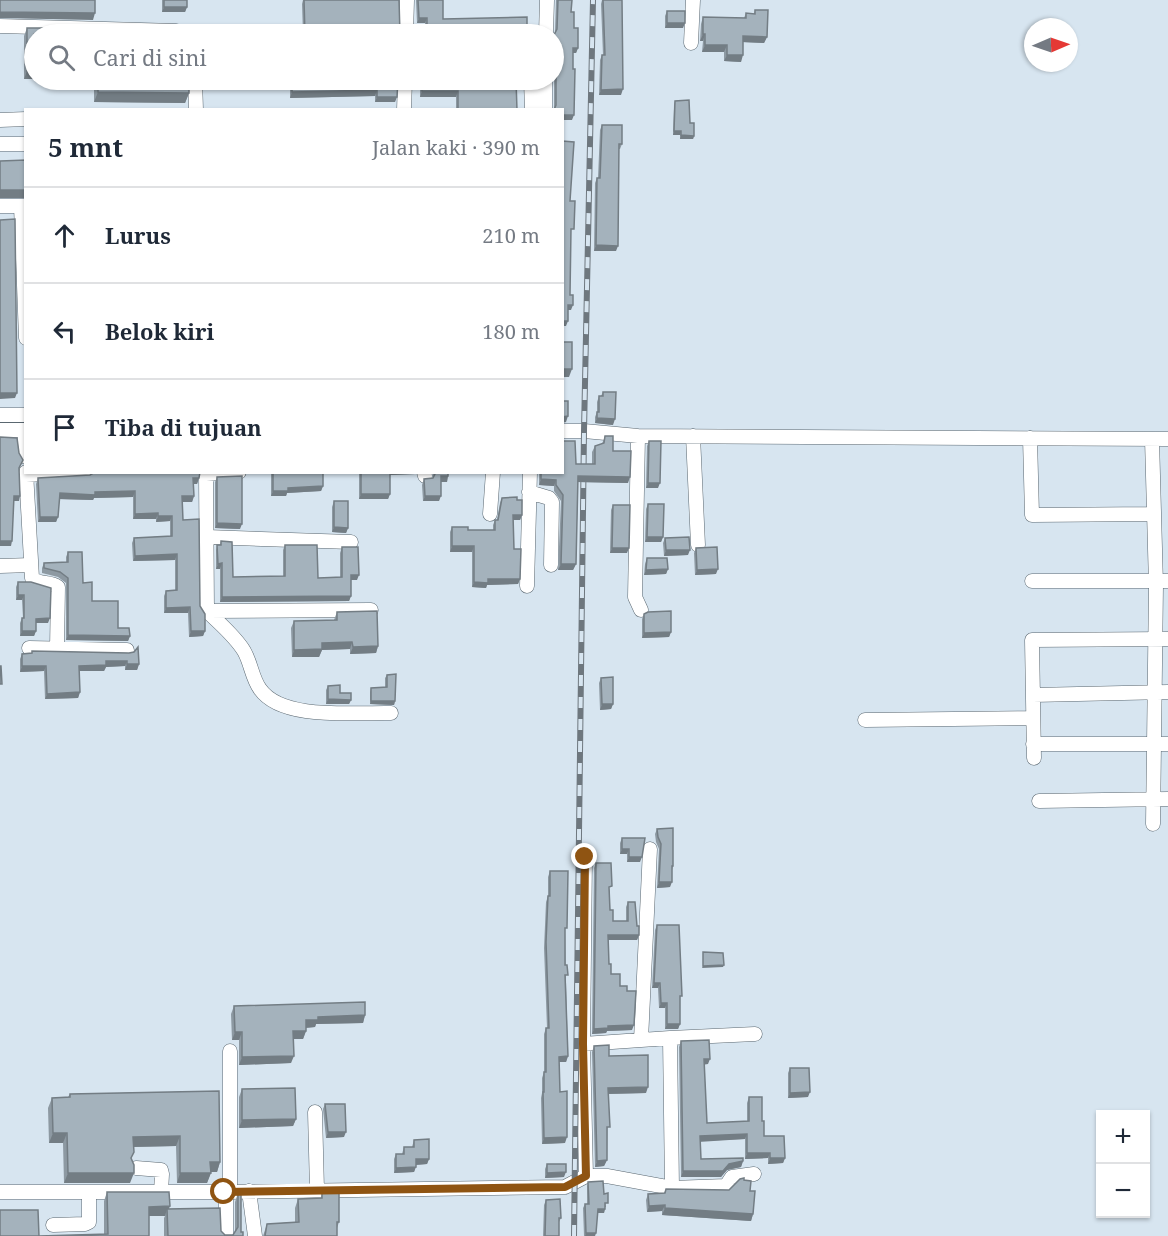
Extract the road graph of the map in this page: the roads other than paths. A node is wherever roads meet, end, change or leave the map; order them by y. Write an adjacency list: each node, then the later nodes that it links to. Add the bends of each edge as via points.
1 (407, 0): 4 (street)
2 (547, 0): 5 (street)
3 (693, 0): 8 (street)
4 (406, 24)
5 (546, 24)
6 (0, 26): 7 (street)
7 (24, 27)
8 (691, 43)
9 (195, 90): 13 (street)
10 (405, 90): 14 (street)
11 (531, 90): 15 (street)
12 (545, 90): 16 (street)
13 (196, 108)
14 (405, 108)
15 (532, 108)
16 (545, 108)
17 (24, 119): 18 (street)
18 (0, 120)
19 (0, 144): 20 (street)
20 (24, 144)
21 (0, 206): 22 (street)
22 (23, 206): 23 (street)
23 (24, 250)
24 (0, 415): 25 (street)
25 (24, 425)
26 (24, 425): 27 (street)
27 (0, 430)
28 (564, 431): 29 (street)
29 (638, 436): 30 (street); 51 (street, via 635,597)
30 (693, 436): 31 (street); 43 (street)
31 (1030, 438): 32 (street); 40 (street, via 1032,515)
32 (1152, 439): 33 (street); 40 (street)
33 (1168, 439)
34 (26, 474): 44 (street)
35 (206, 474): 41 (street)
36 (494, 474): 39 (street)
37 (530, 474): 38 (street)
38 (529, 492): 45 (street, via 552,502); 49 (street)
39 (490, 514)
40 (1159, 515): 48 (street)
41 (207, 537): 42 (street); 52 (street)
42 (351, 542)
43 (698, 545)
44 (31, 565): 46 (street); 55 (street, via 35,581 58,587)
45 (551, 565)
46 (0, 566)
47 (1032, 581): 48 (street)
48 (1162, 581): 53 (street)
49 (527, 586)
50 (371, 610): 52 (street)
51 (641, 610)
52 (207, 611): 59 (street, via 236,640 248,658 259,688 274,702 300,711)
53 (1162, 639): 57 (street); 58 (street, via 1032,640)
54 (29, 648): 55 (street)
55 (57, 649): 56 (street)
56 (127, 650)
57 (1161, 692): 58 (street); 63 (street)
58 (1033, 695): 60 (street)
59 (391, 713)
60 (1033, 718): 61 (street); 62 (street)
61 (865, 720)
62 (1033, 744): 63 (street); 64 (street)
63 (1161, 744): 65 (street)
64 (1034, 758)
65 (1154, 799): 66 (street); 67 (street); 68 (street)
66 (1168, 799)
67 (1039, 801)
68 (1153, 824)
69 (650, 849): 73 (street)
70 (585, 857): 74 (street)
71 (755, 1034): 72 (street)
72 (670, 1038): 73 (street); 80 (street)
73 (641, 1040): 74 (street)
74 (583, 1044): 79 (street)
75 (230, 1051): 86 (street)
76 (315, 1112): 81 (street)
77 (136, 1168): 85 (street, via 161,1170)
78 (754, 1174): 80 (street, via 732,1177 726,1186)
79 (586, 1176): 80 (street); 81 (street, via 565,1187)
80 (672, 1188)
81 (316, 1190): 82 (street)
82 (249, 1191): 86 (street); 89 (street)
83 (0, 1192): 84 (street)
84 (89, 1192): 85 (street); 87 (street, via 89,1222)
85 (161, 1192): 86 (street)
86 (228, 1192): 88 (street)
87 (53, 1226)
88 (226, 1236)
89 (255, 1236)

